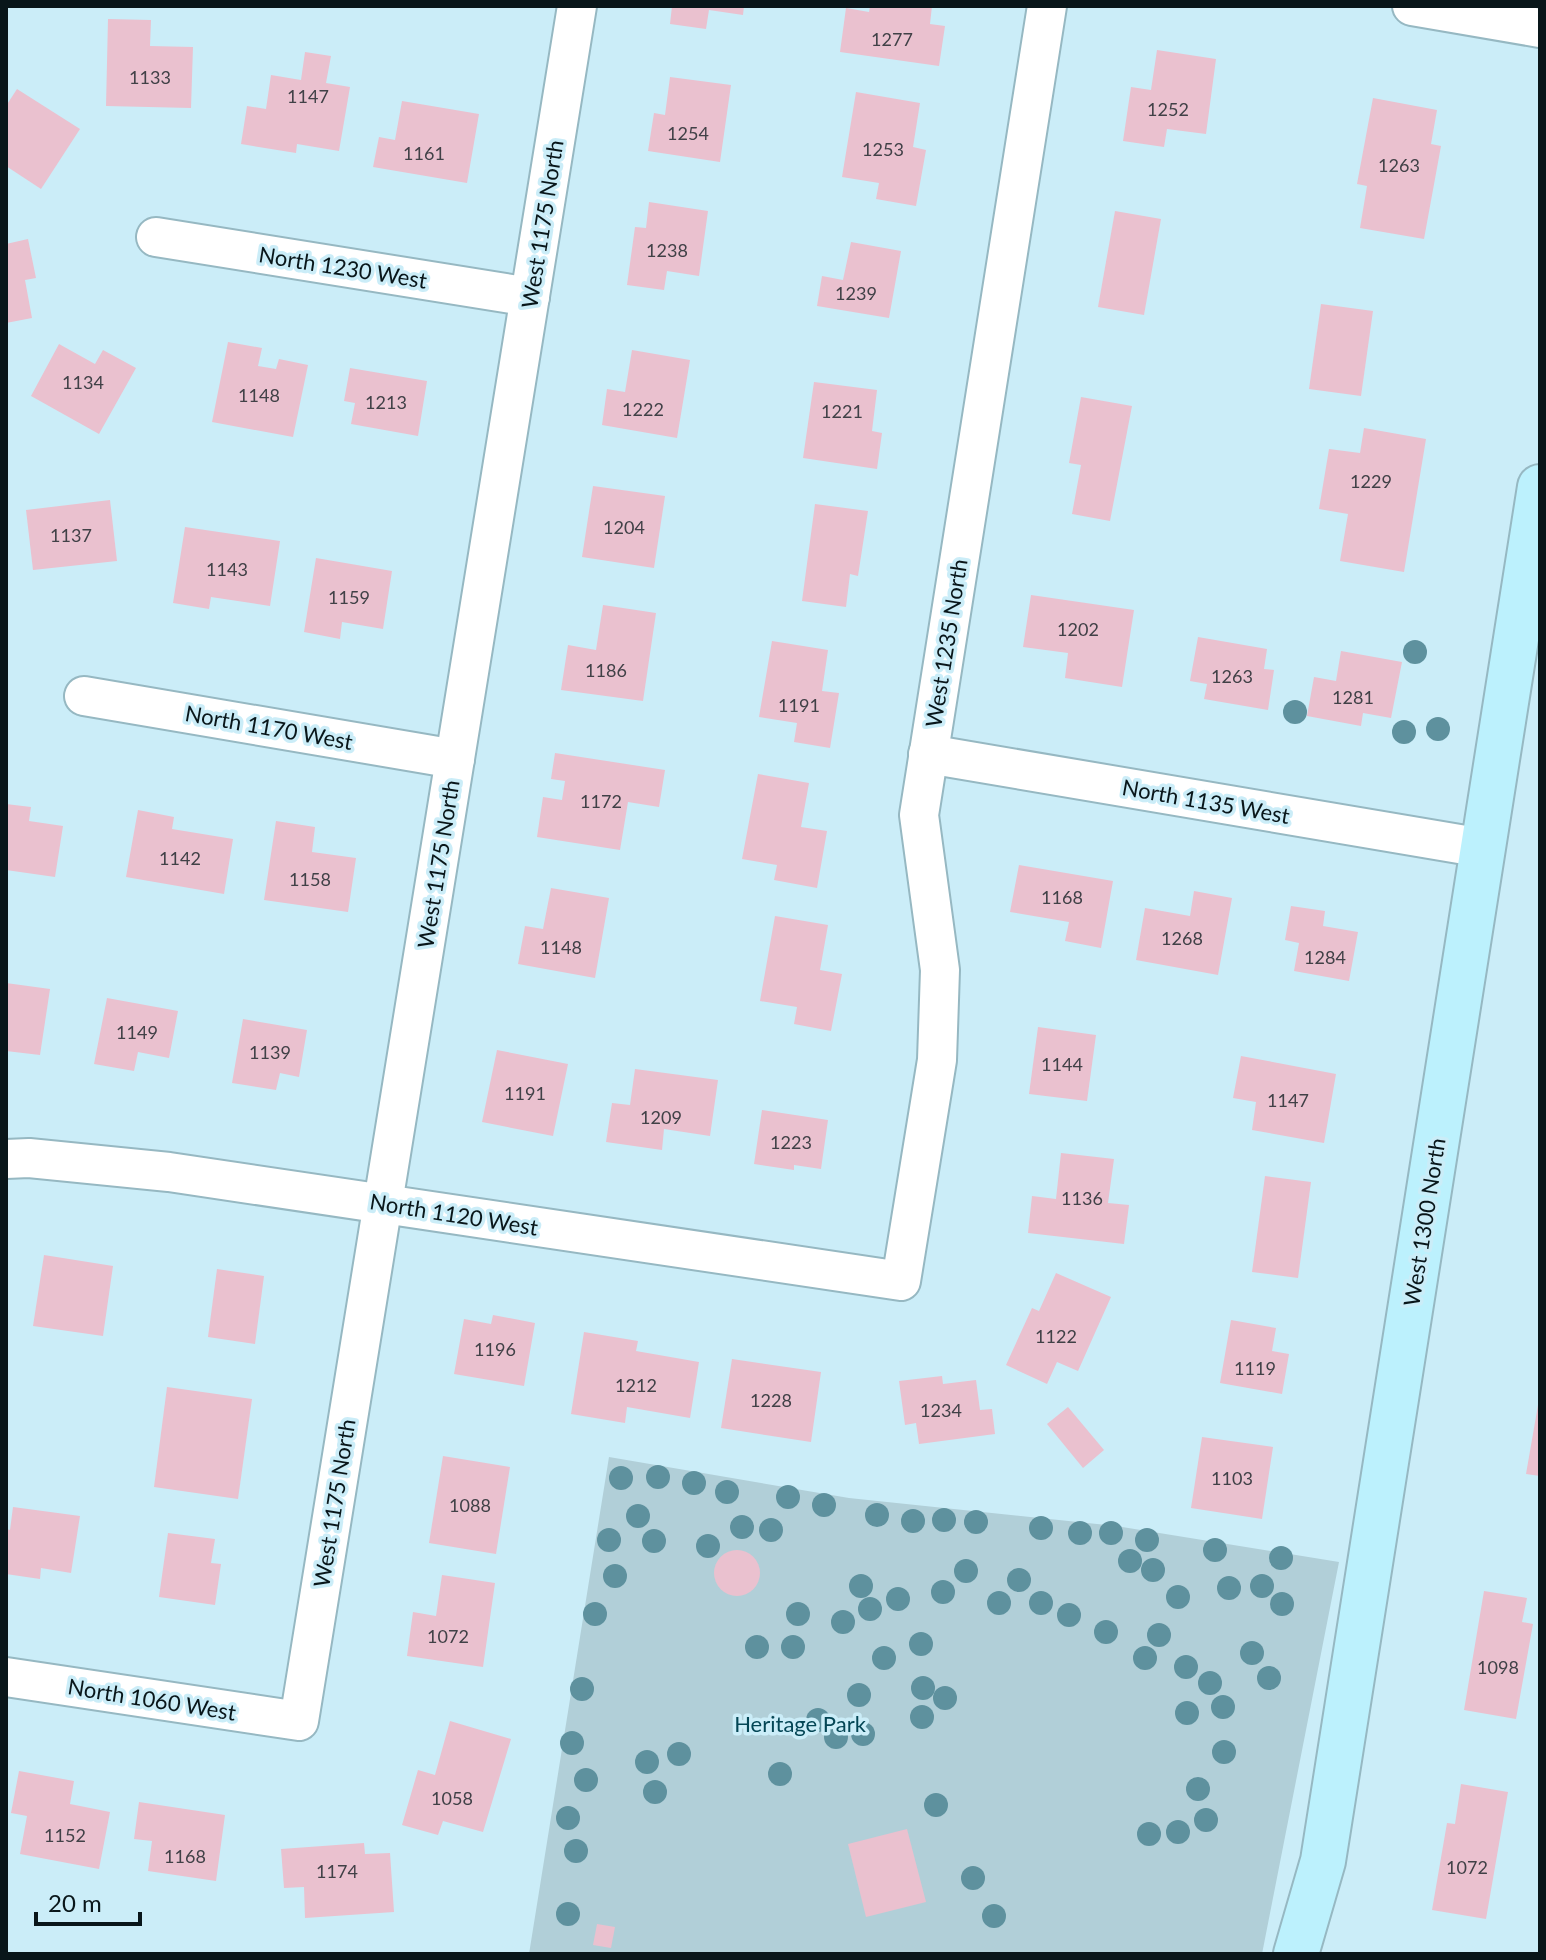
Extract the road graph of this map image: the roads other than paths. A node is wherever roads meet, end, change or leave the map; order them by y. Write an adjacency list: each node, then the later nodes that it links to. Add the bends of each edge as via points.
1 (577, 6): 6 (street, West 1175 North)
2 (1047, 6): 9 (street, West 1235 North)
3 (1412, 6): 4 (street)
4 (1540, 28)
5 (156, 237): 6 (street, North 1230 West)
6 (530, 297): 10 (street, West 1175 North)
7 (1540, 487): 11 (street, West 1300 North)
8 (84, 696): 10 (street, North 1170 West)
9 (928, 754): 11 (street, North 1135 West); 14 (street, West 1235 North, via 919,815 940,970 937,1060)
10 (455, 759): 13 (street, West 1175 North)
11 (1483, 848): 17 (street, West 1300 North, via 1323,1861)
12 (6, 1159): 13 (street, North 1120 West, via 169,1172)
13 (383, 1204): 14 (street, North 1120 West); 16 (street, West 1175 North)
14 (901, 1281)
15 (6, 1677): 16 (street, North 1060 West)
16 (299, 1721)
17 (1296, 1954)

